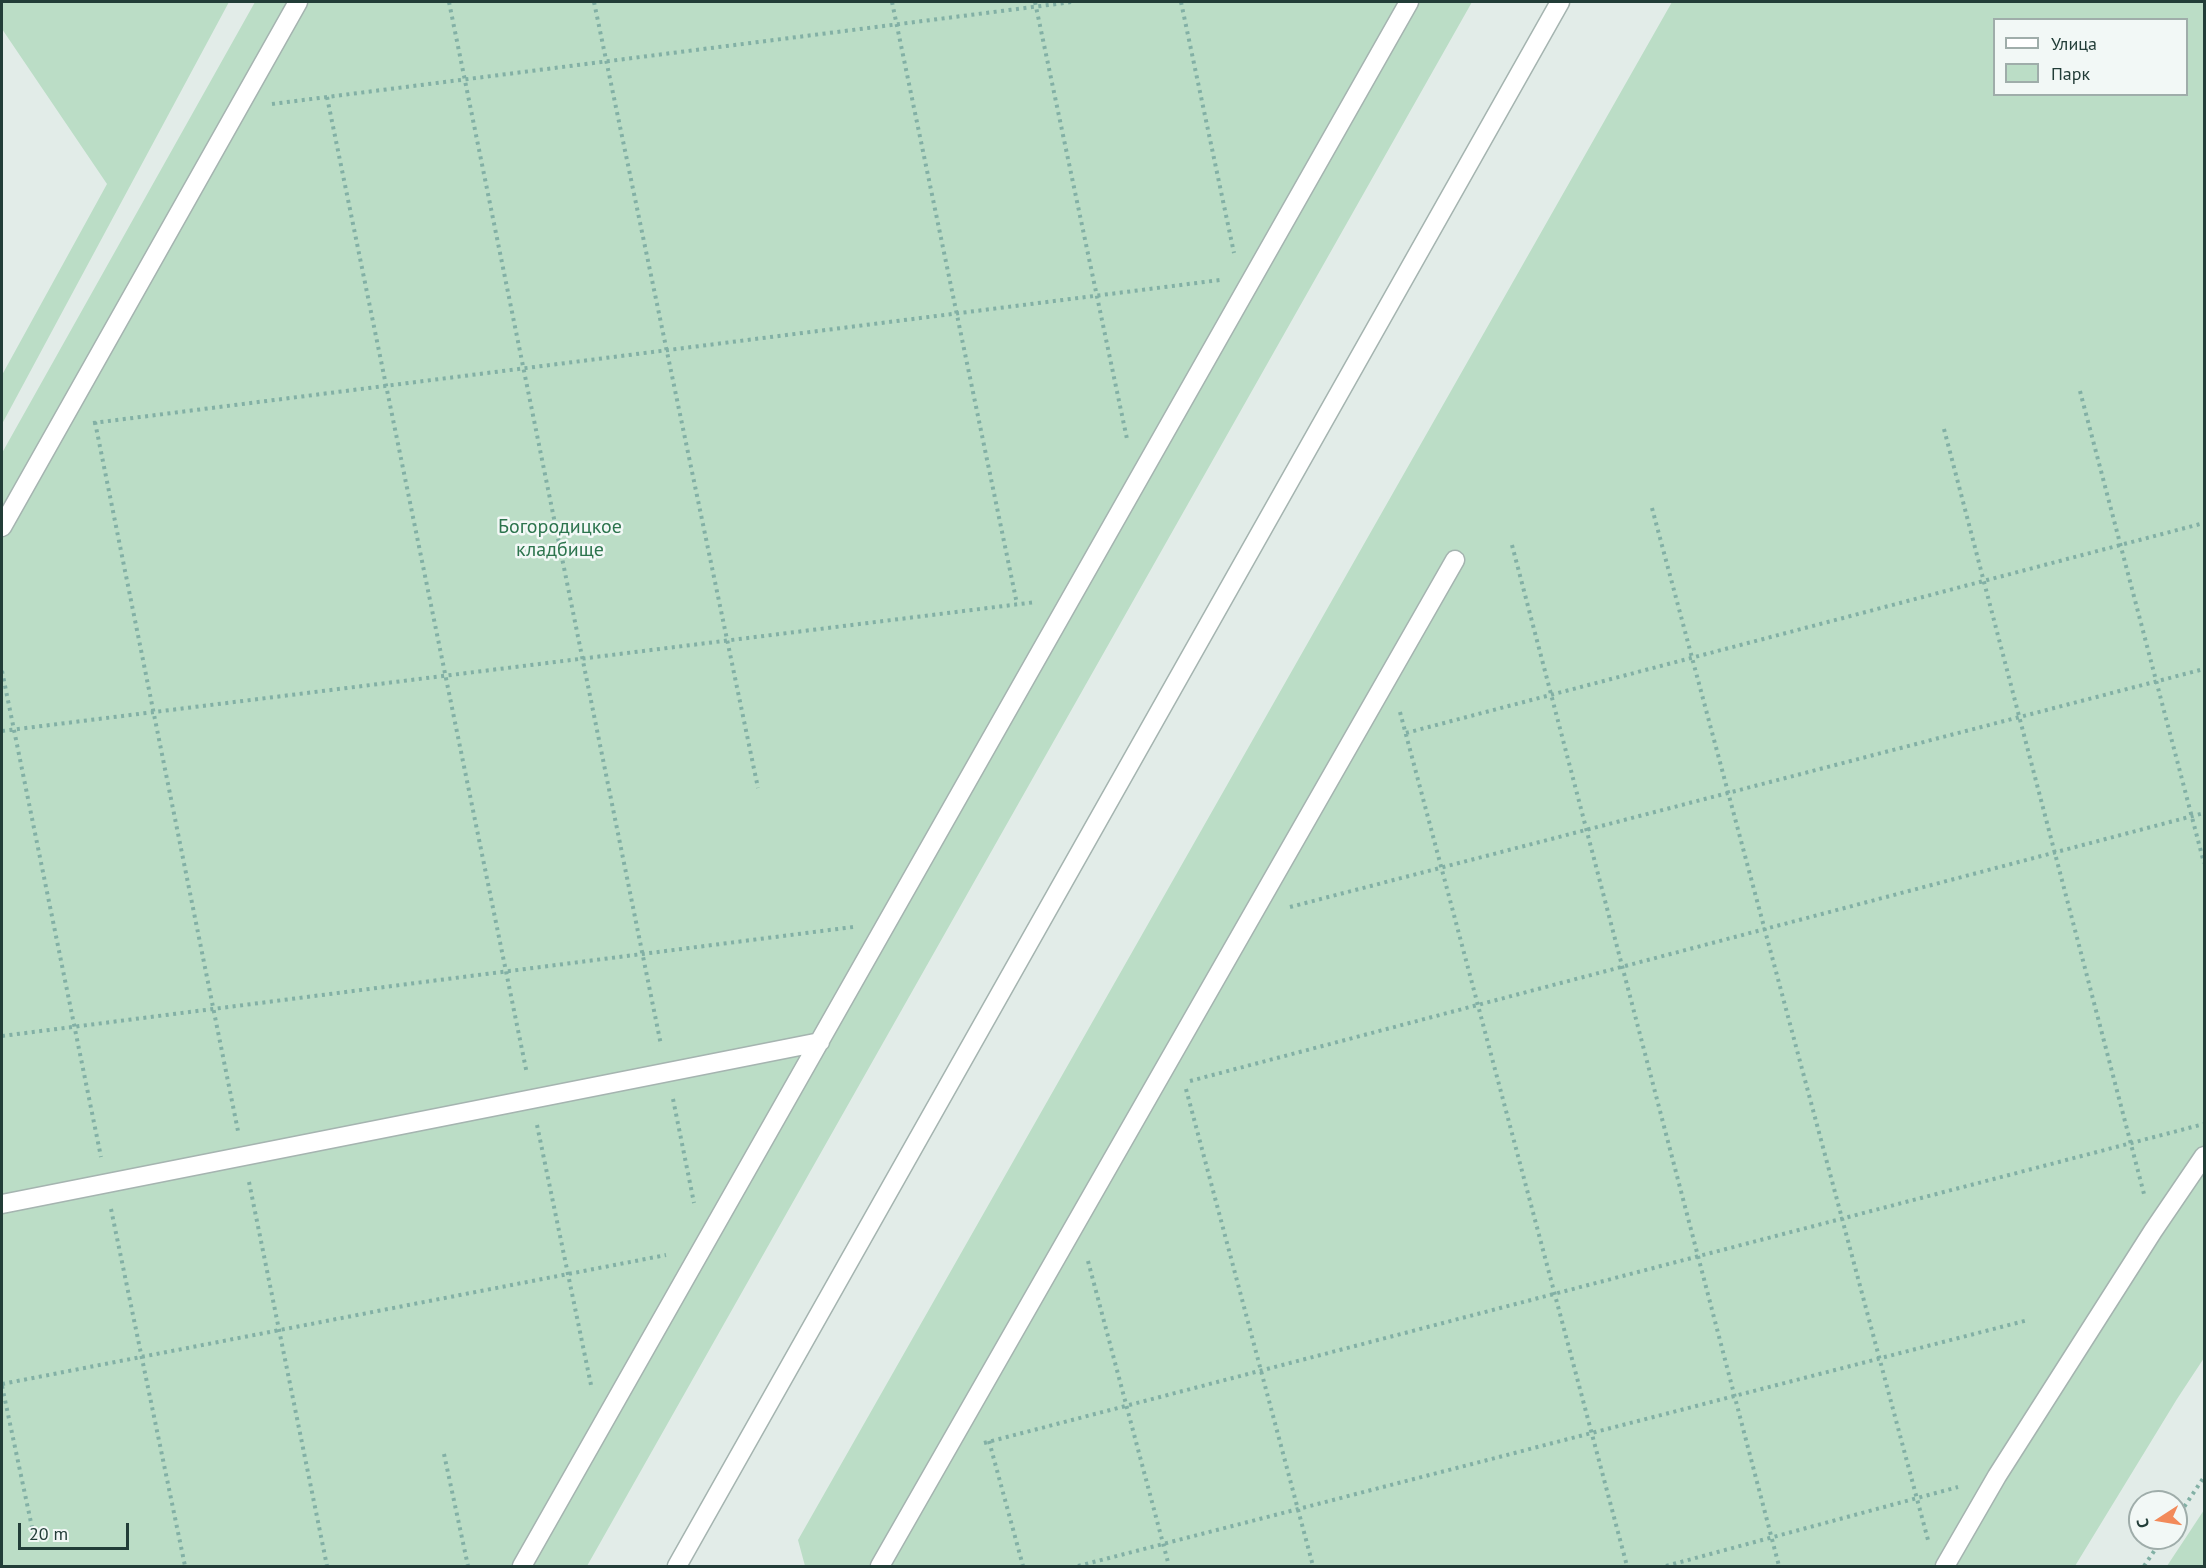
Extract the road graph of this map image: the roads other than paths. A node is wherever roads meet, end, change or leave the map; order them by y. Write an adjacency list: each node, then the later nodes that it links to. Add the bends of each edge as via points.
1 (298, 2): 4 (street)
2 (1409, 2): 6 (street)
3 (1560, 2): 10 (street)
4 (2, 527)
5 (1455, 560): 11 (street)
6 (820, 1042): 8 (street); 9 (street)
7 (2205, 1156): 12 (street, via 1997,1476)
8 (2, 1204)
9 (522, 1566)
10 (677, 1566)
11 (880, 1566)
12 (1945, 1566)

